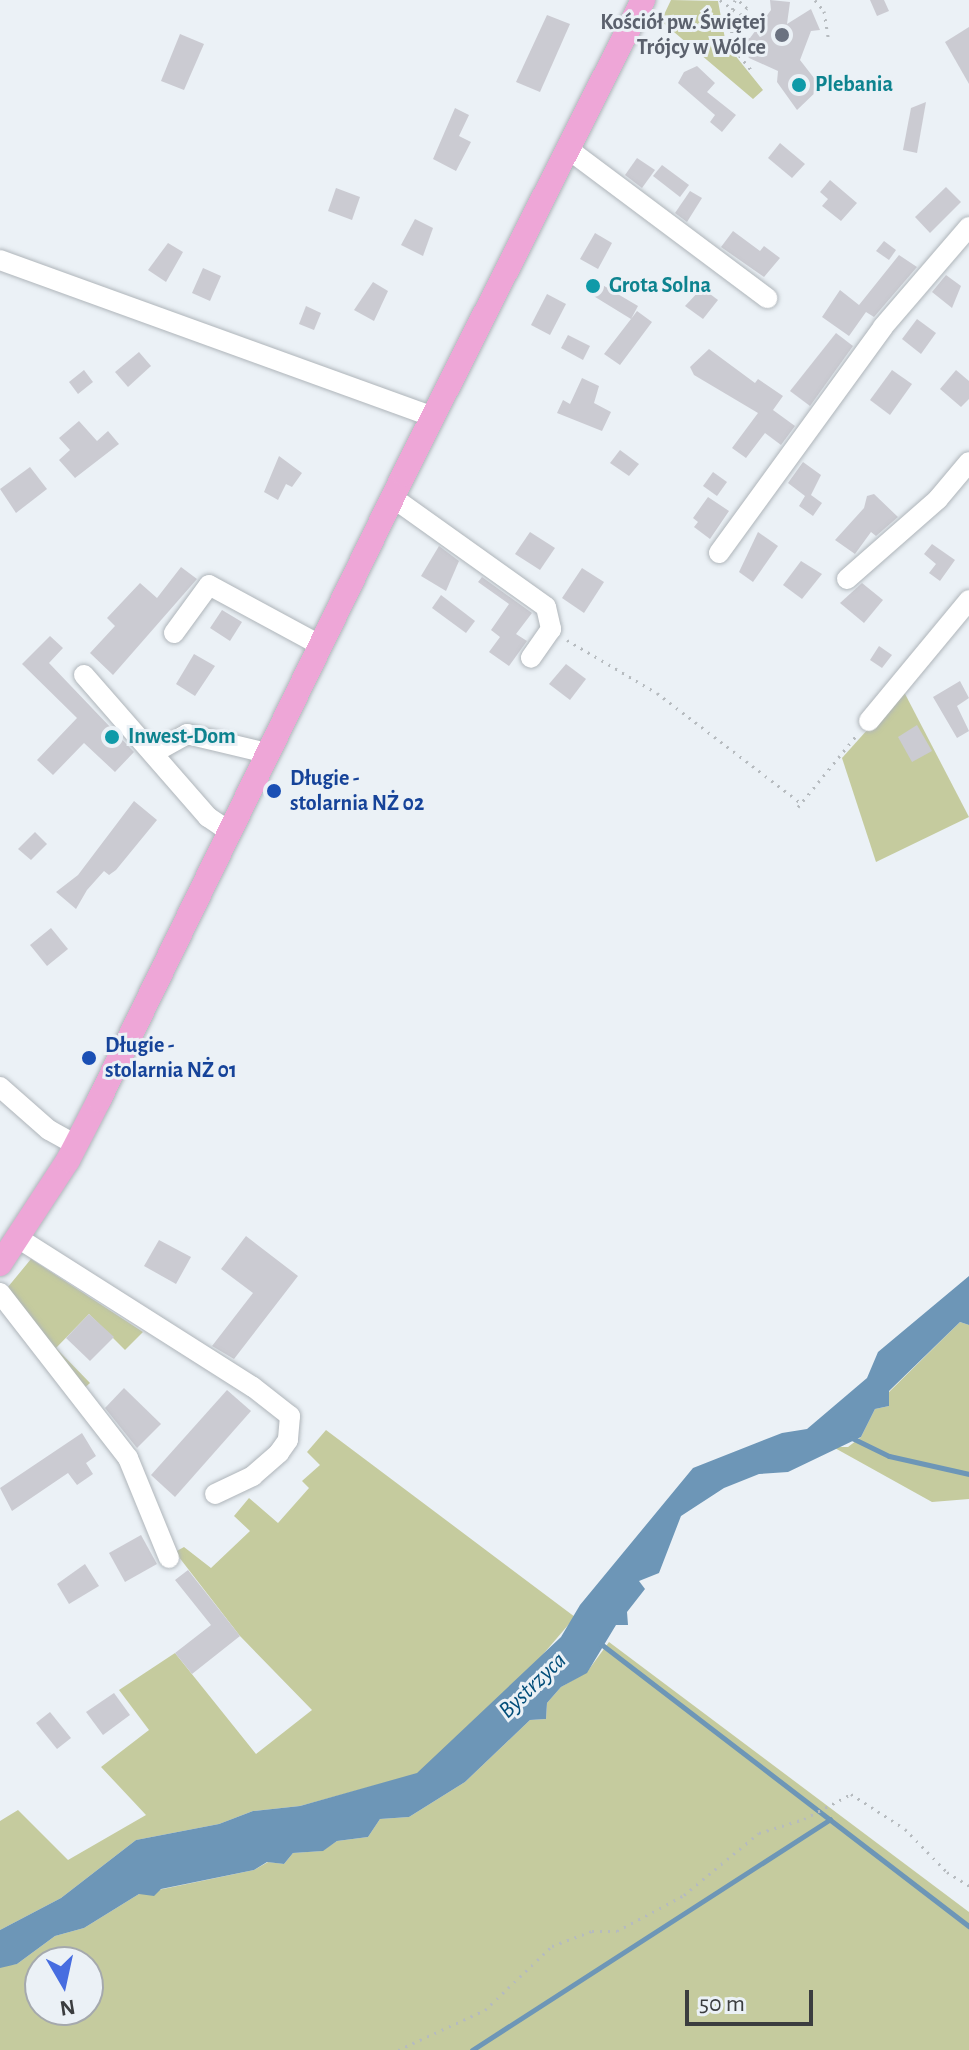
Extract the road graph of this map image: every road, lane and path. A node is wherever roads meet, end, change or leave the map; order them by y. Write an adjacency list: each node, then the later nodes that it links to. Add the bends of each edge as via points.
1 (643, 0): 8 (main road)
2 (720, 0): 5 (path)
3 (736, 0): 5 (path); 5 (path, via 747,8 741,15)
4 (815, 0): 6 (path, via 824,11)
5 (730, 7): 7 (path, via 734,44)
6 (828, 37)
7 (751, 70)
8 (568, 149): 11 (street); 12 (main road)
9 (969, 227): 15 (street, via 883,327)
10 (0, 260): 12 (street)
11 (767, 298)
12 (433, 417): 14 (main road)
13 (969, 462): 16 (street, via 938,499)
14 (392, 497): 18 (street, via 546,607); 20 (main road)
15 (719, 553)
16 (847, 579)
17 (969, 600): 23 (street)
18 (551, 629): 21 (street); 23 (path, via 657,693 799,805)
19 (174, 633): 20 (street, via 209,585)
20 (320, 645): 25 (main road)
21 (531, 658)
22 (84, 675): 24 (street)
23 (869, 721)
24 (155, 752): 25 (street, via 187,734); 26 (street, via 208,817)
25 (267, 753): 26 (main road)
26 (230, 832): 28 (main road)
27 (0, 1087): 28 (street, via 49,1130)
28 (76, 1145): 29 (main road)
29 (7, 1250): 31 (street, via 290,1416 288,1440 279,1453 253,1476)
30 (0, 1293): 32 (street, via 128,1458)
31 (215, 1494)
32 (169, 1558)
33 (969, 1886): 34 (path, via 947,1872 905,1829 851,1794 804,1819 759,1833 684,1895 617,1931 592,1931 552,1946 485,2010)
34 (398, 2050)

